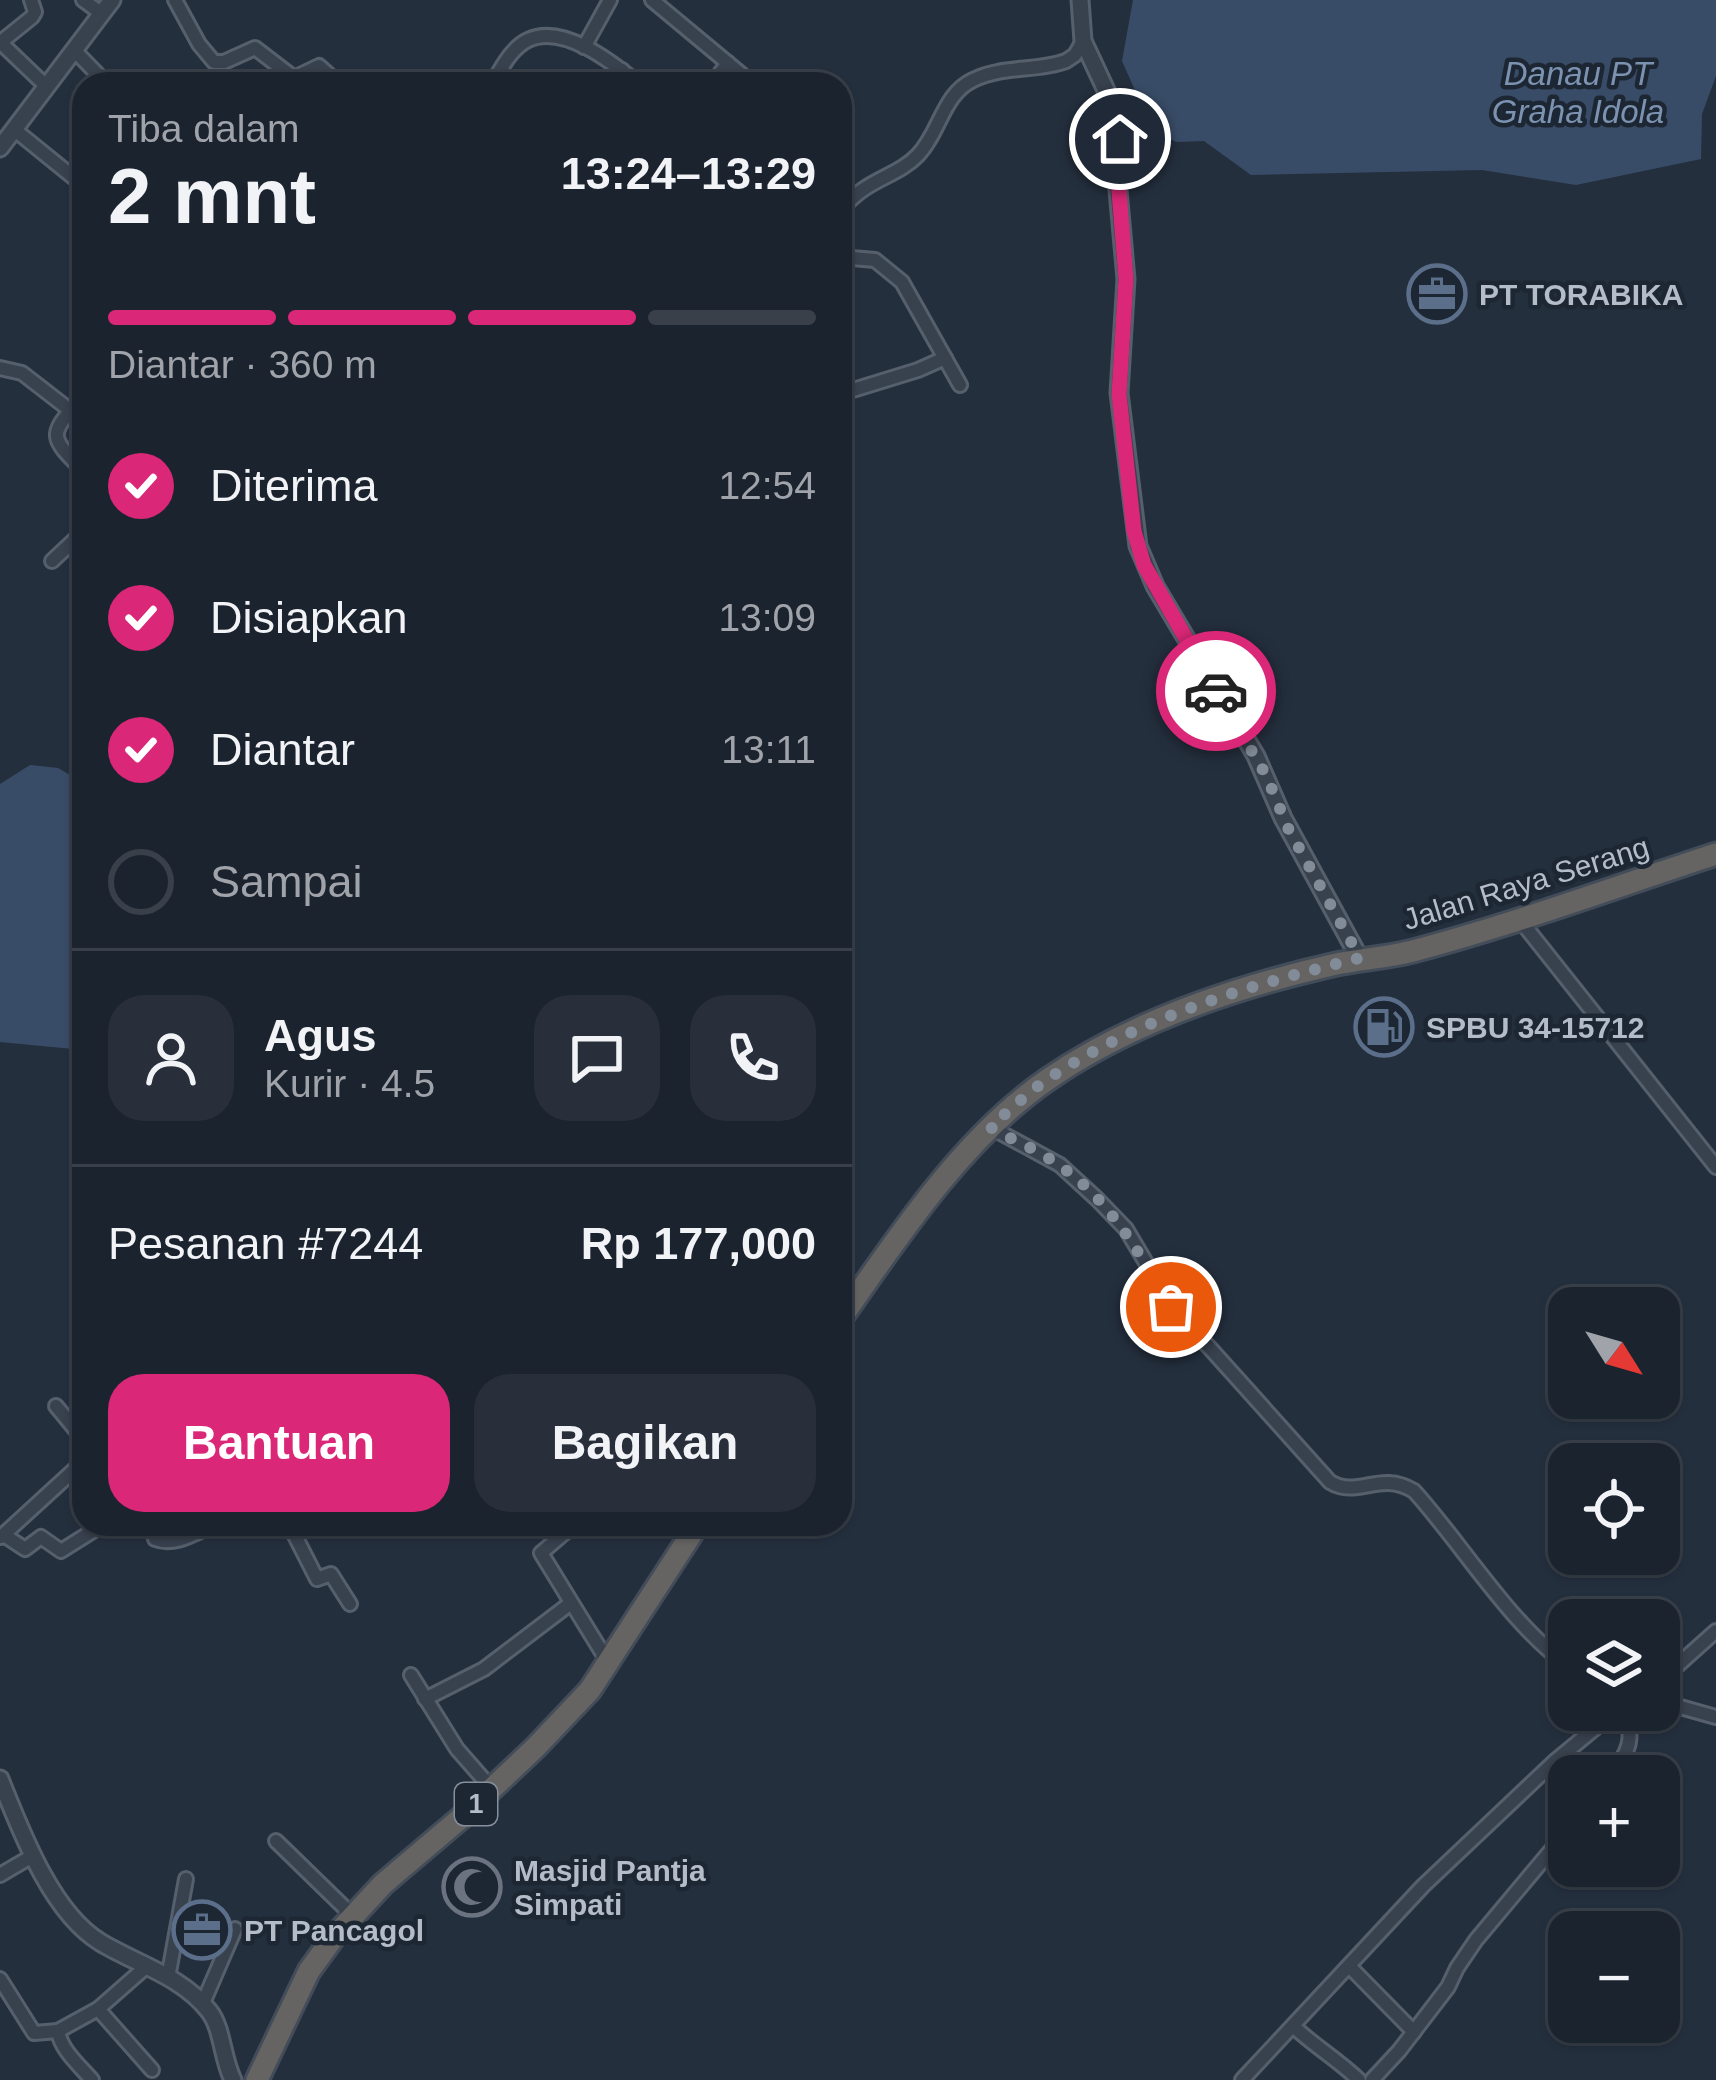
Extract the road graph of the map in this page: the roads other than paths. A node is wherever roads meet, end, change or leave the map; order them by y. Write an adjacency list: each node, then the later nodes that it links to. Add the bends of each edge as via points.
1 (31, 0): 9 (street, via 32,17)
2 (83, 0): 7 (street)
3 (175, 0): 15 (street, via 214,62 256,48)
4 (610, 0): 10 (street)
5 (652, 0): 12 (street)
6 (1080, 0): 8 (street)
7 (107, 7): 11 (street)
8 (1083, 41): 25 (street, via 1066,62 991,72 960,87 916,158); 37 (street, via 1119,118 1126,279 1119,394 1138,546)
9 (0, 42): 21 (street)
10 (584, 46): 13 (street); 16 (street, via 536,37)
11 (75, 51): 14 (street); 21 (street)
12 (728, 64): 19 (street); 20 (street)
13 (622, 70): 17 (street); 18 (street)
14 (95, 72)
15 (281, 72)
16 (499, 72)
17 (620, 72)
18 (624, 72)
19 (722, 72)
20 (738, 72)
21 (46, 87): 22 (street)
22 (15, 130): 23 (street); 24 (street)
23 (0, 148)
24 (72, 176)
25 (852, 199)
26 (852, 257): 27 (street, via 875,260 902,282)
27 (945, 358): 29 (street); 30 (street)
28 (0, 368): 31 (street, via 22,373)
29 (960, 385)
30 (852, 390)
31 (71, 411): 32 (street, via 56,439)
32 (72, 459)
33 (72, 542): 34 (street)
34 (52, 561)
35 (1716, 854): 36 (highway, Jalan Raya Serang)
36 (1520, 920): 37 (highway, Jalan Raya Serang); 39 (street)
37 (1360, 958): 38 (highway, Jalan Raya Serang, via 1243,988 1113,1042 1046,1080)
38 (990, 1127): 41 (highway, Jalan Raya Serang); 56 (street, via 1060,1165 1112,1214 1180,1320 1330,1482 1408,1487)
39 (1716, 1167)
40 (852, 1285): 41 (street)
41 (860, 1292): 42 (highway, Jalan Raya Serang)
42 (852, 1303)
43 (56, 1406): 44 (street)
44 (72, 1425)
45 (72, 1472): 46 (street)
46 (2, 1536): 47 (street, via 25,1549 41,1538 61,1551)
47 (85, 1536)
48 (154, 1536): 49 (street)
49 (182, 1536)
50 (295, 1536): 54 (street, via 316,1580 331,1574)
51 (561, 1536): 53 (street, via 541,1553)
52 (690, 1536): 57 (highway, 1)
53 (571, 1603): 57 (street); 60 (street, via 484,1669)
54 (350, 1604)
55 (1716, 1630): 58 (street)
56 (1548, 1648)
57 (608, 1663): 65 (highway, 1)
58 (1680, 1663)
59 (411, 1675): 60 (street)
60 (424, 1699): 65 (street)
61 (1680, 1707): 62 (street)
62 (1716, 1717)
63 (1593, 1731): 74 (street, via 1445,1864)
64 (0, 1779): 68 (street)
65 (492, 1789): 71 (highway, 1)
66 (276, 1841): 71 (street)
67 (1548, 1854): 81 (street)
68 (34, 1855): 69 (street); 73 (street, via 82,1928)
69 (0, 1875)
70 (186, 1879): 76 (street)
71 (353, 1916): 85 (highway, 1, via 310,1971)
72 (235, 1929): 77 (street)
73 (147, 1966): 76 (street); 78 (street)
74 (1349, 1966): 79 (street); 81 (street)
75 (0, 1978): 80 (street, via 34,2033)
76 (168, 1978): 77 (street)
77 (202, 2003): 84 (street)
78 (98, 2009): 80 (street); 82 (street)
79 (1294, 2027): 86 (street); 87 (street)
80 (58, 2031): 83 (street)
81 (1414, 2032): 88 (street)
82 (152, 2070)
83 (92, 2080)
84 (233, 2080)
85 (256, 2080)
86 (1242, 2080)
87 (1358, 2080)
88 (1372, 2080)

